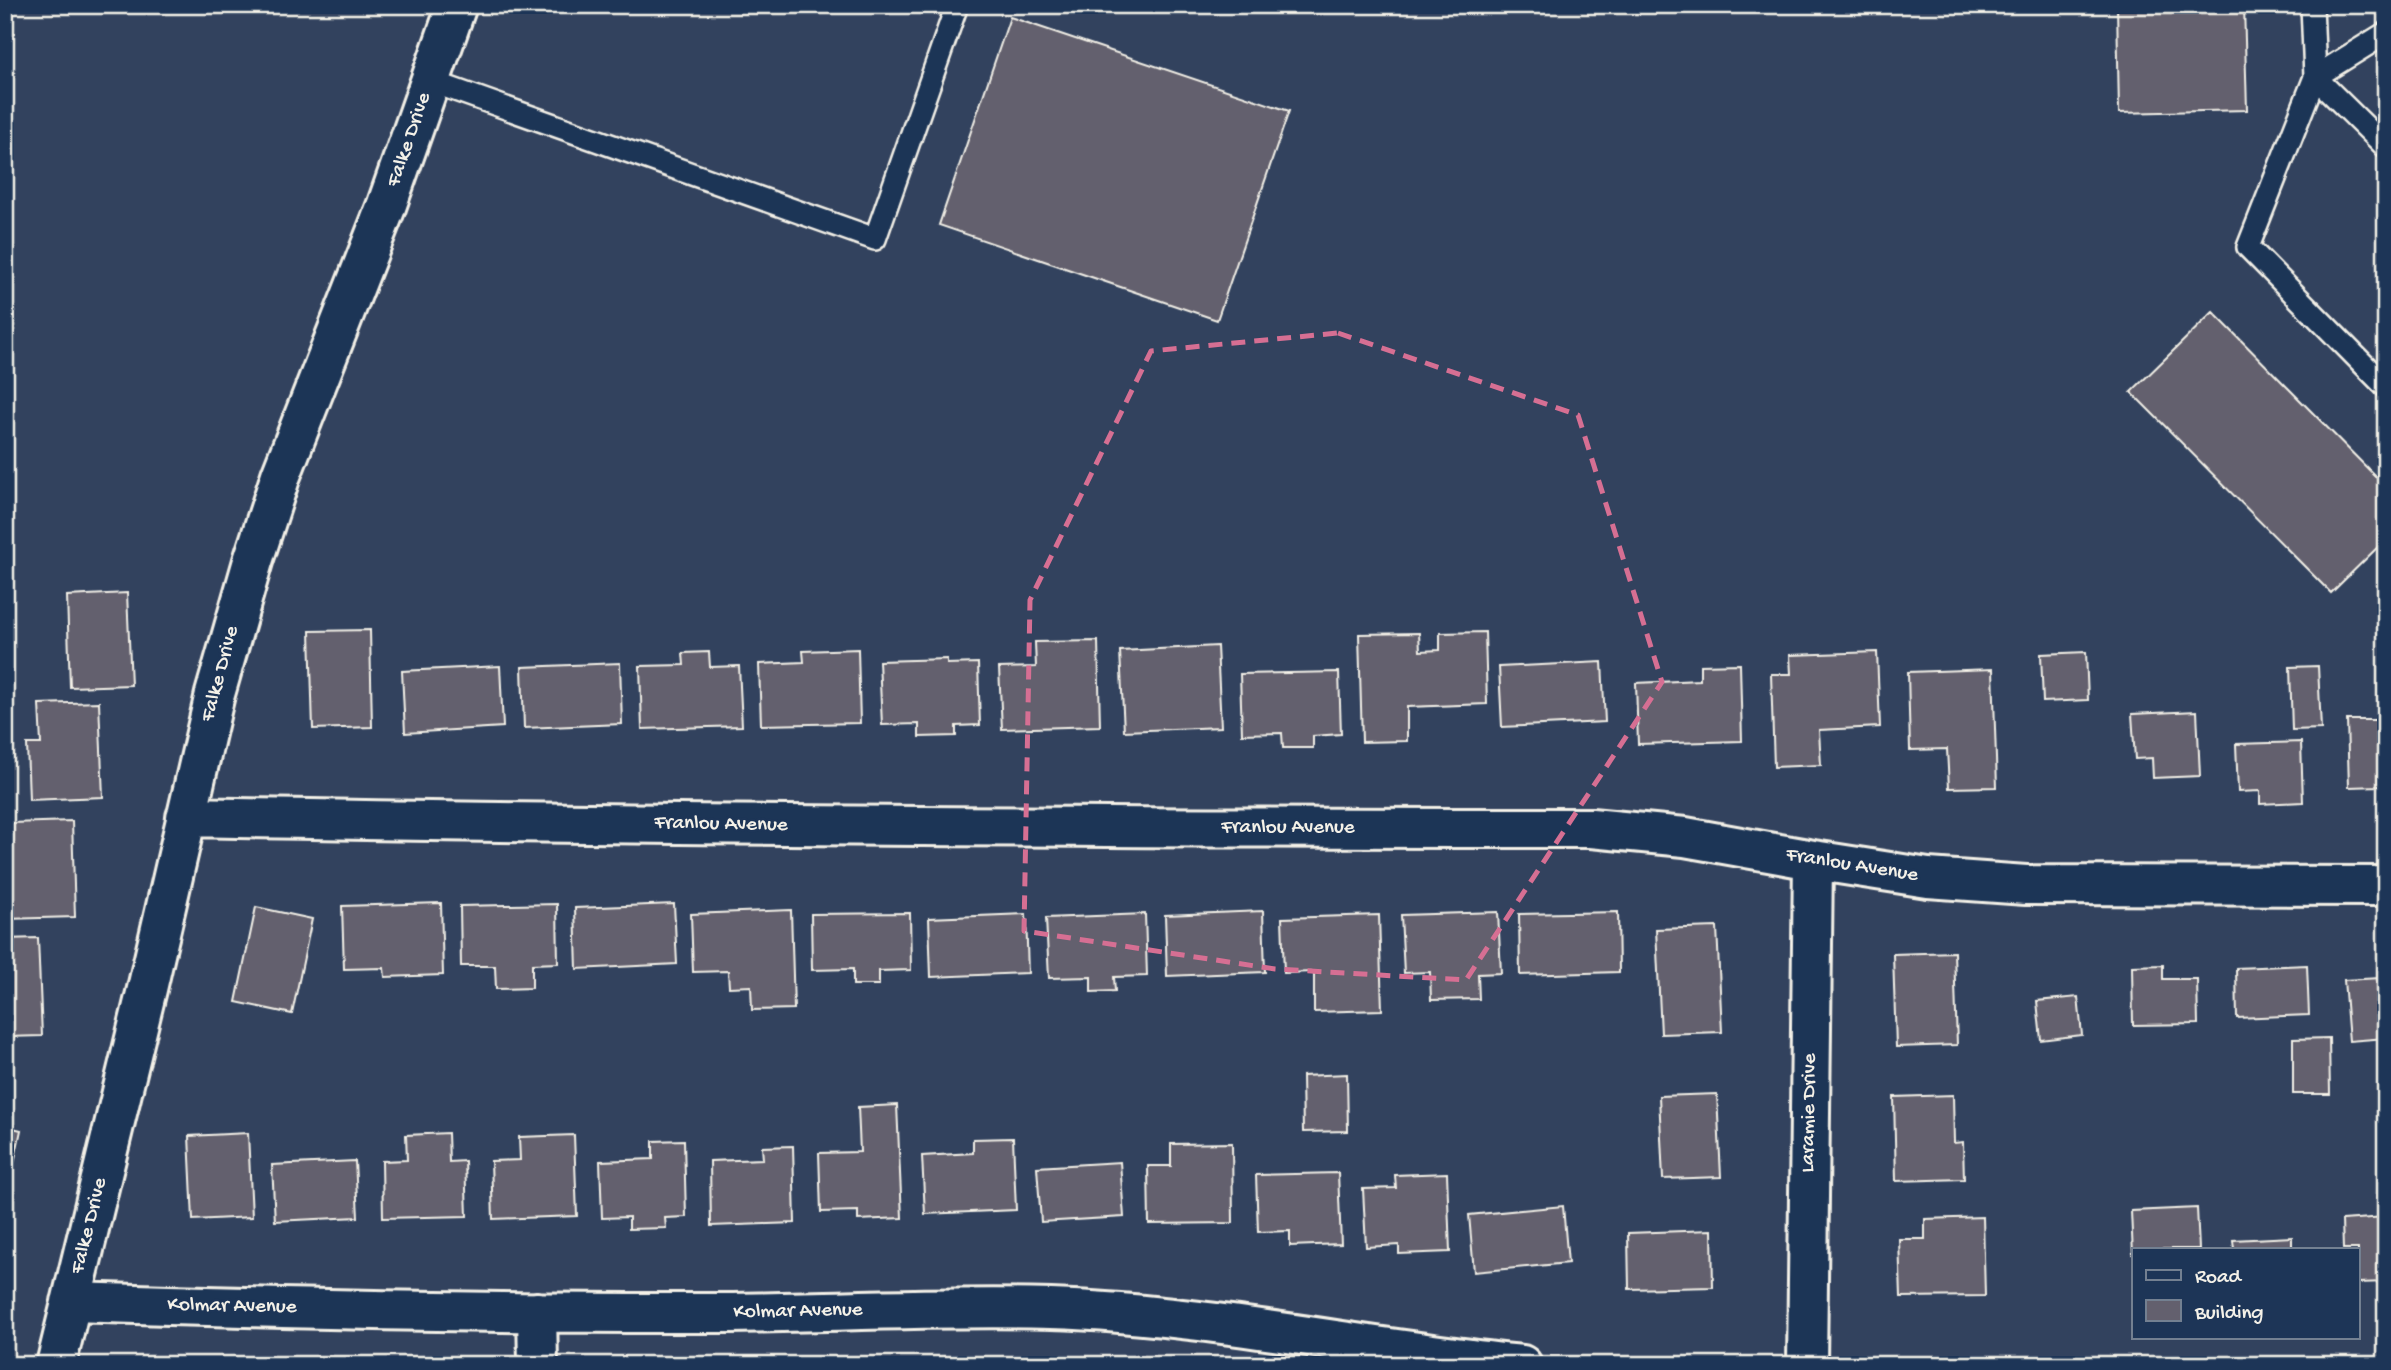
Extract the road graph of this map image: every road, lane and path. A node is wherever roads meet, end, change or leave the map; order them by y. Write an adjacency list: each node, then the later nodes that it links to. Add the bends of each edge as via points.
1 (457, 5): 6 (street, Falke Drive)
2 (957, 5): 6 (lane, via 875,239)
3 (2312, 5): 5 (lane)
4 (2386, 33): 5 (lane)
5 (2315, 77): 7 (lane); 8 (lane, via 2248,247)
6 (430, 81): 9 (street, Falke Drive, via 261,533)
7 (2386, 148)
8 (2386, 387)
9 (186, 817): 10 (street, Franlou Avenue, via 981,828 1591,828 1685,837); 12 (street, Falke Drive)
10 (1813, 860): 11 (street, Franlou Avenue, via 1928,878 2026,885); 17 (street, Laramie Drive)
11 (2386, 886)
12 (71, 1302): 13 (street, Kolmar Avenue); 14 (street, Falke Drive)
13 (537, 1312): 15 (street); 16 (street, Kolmar Avenue, via 1051,1309 1190,1318)
14 (56, 1365)
15 (538, 1365)
16 (1522, 1365)
17 (1807, 1365)

